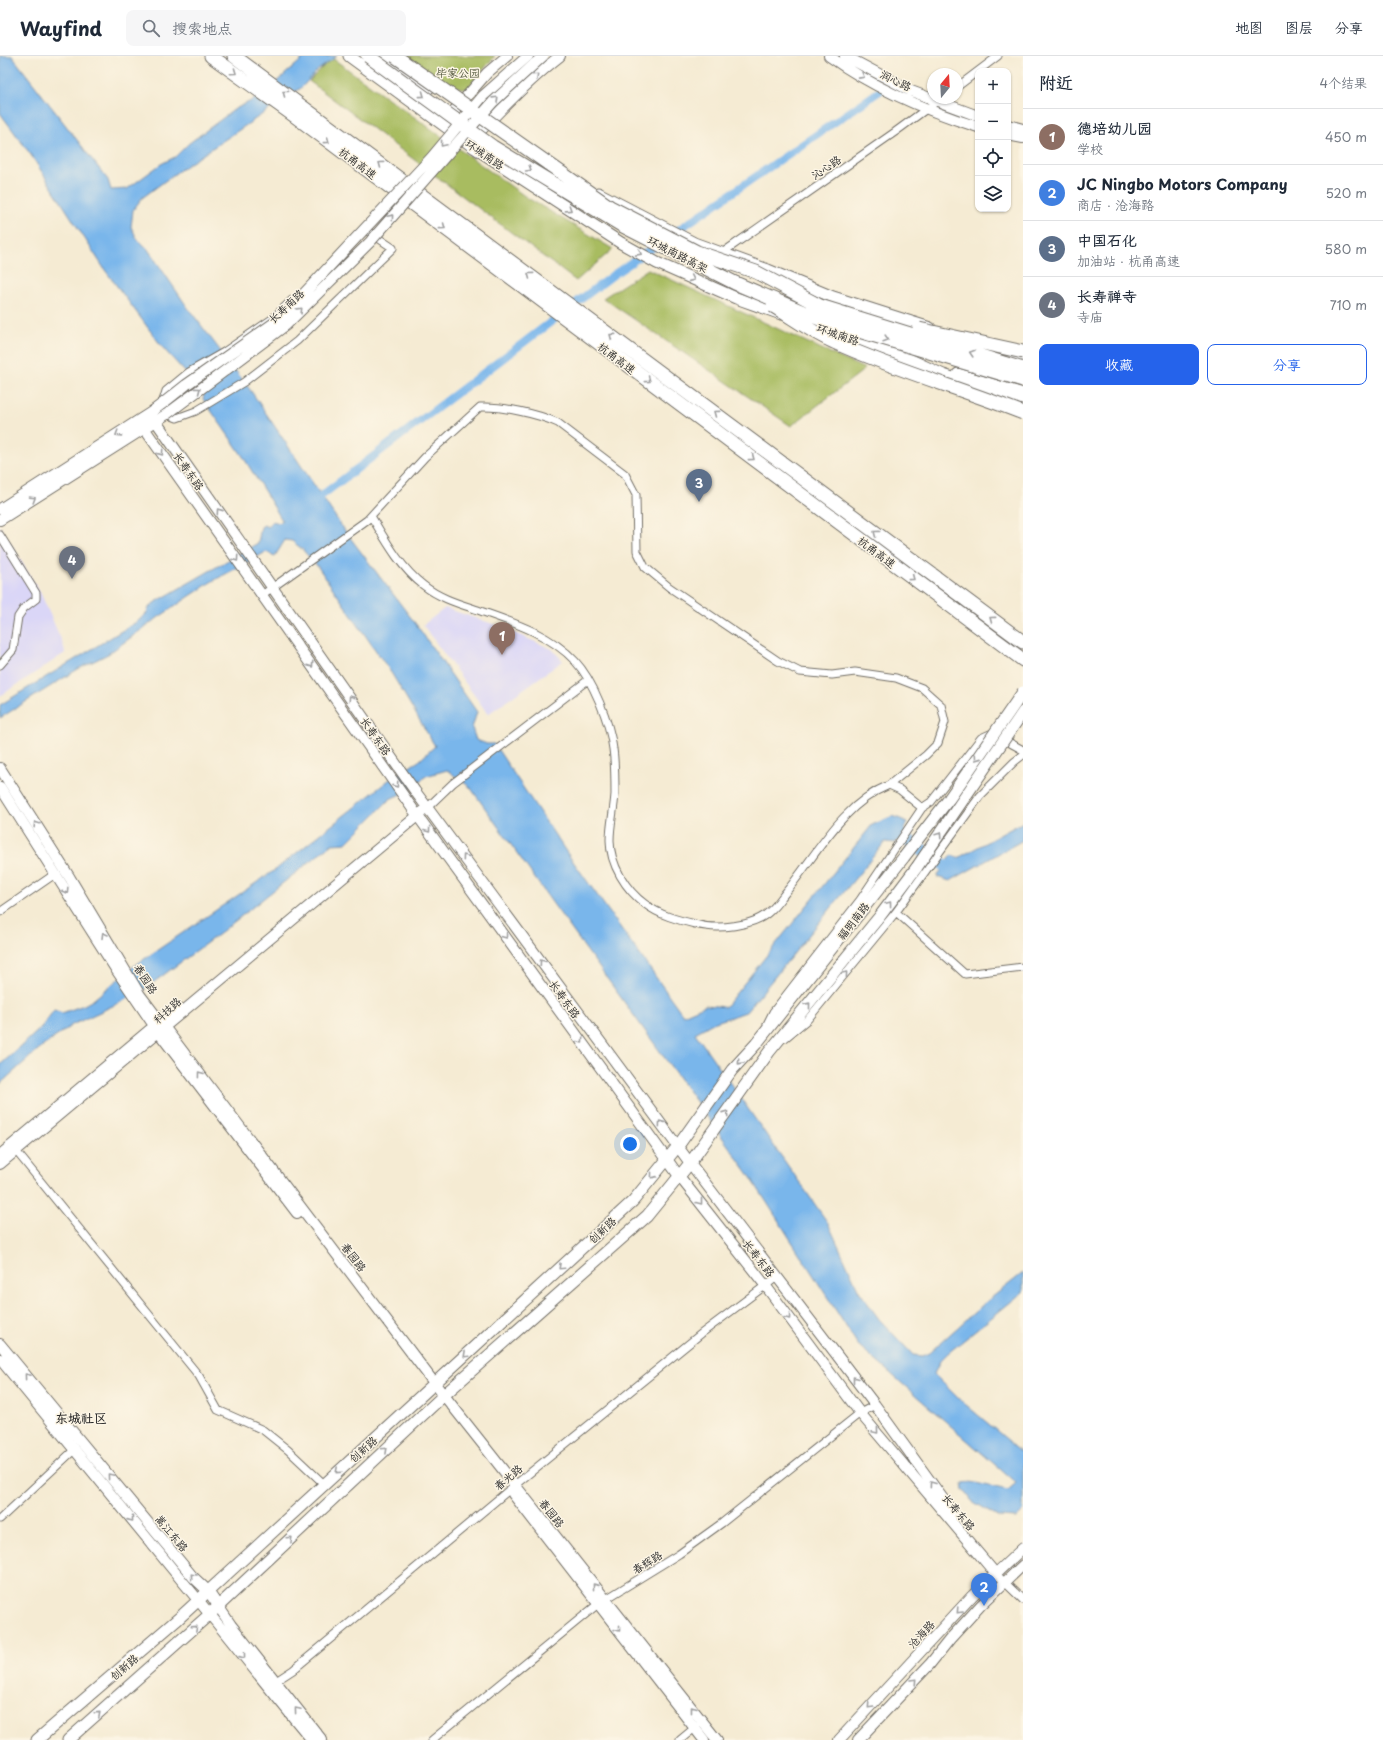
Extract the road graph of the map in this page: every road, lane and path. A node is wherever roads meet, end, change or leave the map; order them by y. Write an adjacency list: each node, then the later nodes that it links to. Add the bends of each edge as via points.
1 (211, 56): 52 (highway, 杭甬高速, one-way to 52)
2 (234, 56): 51 (highway, 杭甬高速, one-way to 2)
3 (368, 56): 31 (highway, 环城南路高架, one-way to 31, bridge, via 493,147 623,226)
4 (381, 56): 18 (main road)
5 (394, 56): 30 (highway, 环城南路高架, bridge, via 610,207 697,252)
6 (507, 56): 18 (main road, via 487,73)
7 (528, 56): 40 (main road, 长寿南路, one-way to 40, bridge, via 483,96 431,158 281,318)
8 (543, 56): 42 (main road, 长寿南路, one-way to 8, bridge, via 286,324 370,242 492,102)
9 (560, 56): 22 (main road, one-way to 9, via 503,106)
10 (829, 56): 19 (main road, 润心路, one-way to 19, via 863,77)
11 (845, 56): 15 (main road, 润心路, via 911,91)
12 (998, 56): 14 (street)
13 (351, 57): 21 (main road, 环城南路)
14 (963, 82)
15 (927, 96)
16 (934, 104): 19 (street, 沁心路)
17 (949, 104): 20 (main road, 润心路)
18 (457, 106): 21 (main road); 22 (main road)
19 (928, 108): 23 (main road, 润心路); 29 (street, 沁心路)
20 (975, 115)
21 (443, 124): 28 (main road, 环城南路)
22 (486, 125): 28 (main road); 29 (main road, via 557,173 694,242)
23 (975, 126)
24 (1011, 126): 25 (main road)
25 (1023, 129)
26 (1011, 136): 27 (main road)
27 (1023, 138)
28 (469, 143): 34 (main road, 环城南路, one-way to 34, via 621,243 657,263 736,298)
29 (722, 253): 32 (main road, via 833,297)
30 (756, 272): 33 (highway, bridge, via 895,322); 36 (highway, 环城南路高架, one-way to 30, bridge, via 820,306)
31 (735, 284): 37 (highway, 环城南路高架, one-way to 37, bridge, via 822,320); 41 (highway, bridge, via 832,341 888,366 970,392)
32 (997, 351): 33 (highway); 35 (main road)
33 (1023, 351)
34 (891, 352): 38 (main road, 环城南路); 39 (highway, via 943,376)
35 (1023, 360)
36 (1023, 369)
37 (1023, 380)
38 (1023, 394)
39 (1023, 402)
40 (162, 404): 42 (street, via 166,390 272,318 366,230 393,248 297,341 244,382 196,411 177,418); 43 (main road, 长寿南路)
41 (1023, 413)
42 (167, 414): 43 (main road, 长寿南路)
43 (153, 417): 44 (main road, 长寿南路); 49 (main road, 长寿东路, one-way to 43)
44 (141, 425): 45 (main road, 长寿南路, one-way to 45); 47 (main road, 长寿南路, one-way to 44); 50 (main road, 长寿东路, one-way to 50)
45 (0, 509)
46 (371, 516): 49 (street); 54 (street, via 404,567 424,586 449,600 538,633 576,662); 60 (street, via 425,457 480,407 491,406 547,417 625,474 636,495 637,551 645,567 669,587 778,661 800,672 832,675 855,672 896,678 922,688 941,705 945,722 938,743)
47 (0, 520)
48 (0, 535): 53 (street, via 36,593 36,599 24,608 18,617 14,650)
49 (273, 588): 50 (street); 62 (main road, 长寿东路, one-way to 49)
50 (262, 595): 64 (main road, 长寿东路, one-way to 64)
51 (1023, 642)
52 (1023, 660)
53 (0, 665)
54 (588, 680): 60 (street, via 605,718 613,748 615,795 610,841 615,864 624,884 645,905 668,917 707,927 743,925 769,912 846,814 875,791); 62 (street, via 453,783)
55 (1023, 692): 71 (main road, 福明南路, one-way to 71, bridge, via 948,799)
56 (1023, 712): 72 (main road, 福明南路, one-way to 56, bridge, via 917,867)
57 (1023, 750): 63 (street, via 992,733 981,738 931,802)
58 (1023, 755): 67 (street, via 980,796)
59 (0, 768): 69 (main road, 春园路, one-way to 59, via 70,878)
60 (889, 785): 63 (street, via 900,790)
61 (0, 787): 65 (main road, 春园路)
62 (428, 806): 64 (main road, 科技路); 73 (main road, 长寿东路, one-way to 62)
63 (922, 808): 71 (street, via 860,900 774,1012)
64 (417, 815): 70 (main road, 科技路); 76 (main road, 长寿东路, one-way to 76)
65 (55, 874): 66 (street); 69 (main road, 春园路, one-way to 69)
66 (0, 912)
67 (896, 912): 68 (street, via 965,974); 72 (street, one-way to 67, via 808,1019)
68 (1023, 967)
69 (121, 970): 70 (main road, 春园路)
70 (160, 1027): 74 (main road, 科技路); 75 (main road, 科技路); 84 (main road, 春园路)
71 (756, 1044): 73 (main road, 福明南路, one-way to 73, via 728,1076)
72 (770, 1052): 77 (main road, 福明南路, one-way to 72)
73 (678, 1146): 76 (main road, 创新路); 77 (main road, 长寿东路)
74 (16, 1151): 78 (main road, 科技路); 89 (street, via 199,1376 218,1410 263,1430)
75 (0, 1155)
76 (667, 1159): 79 (main road, 长寿东路); 84 (main road, 创新路, one-way to 84, via 633,1201)
77 (690, 1163): 79 (main road, 创新路); 80 (main road, 长寿东路)
78 (0, 1164)
79 (679, 1176): 81 (main road, 长寿东路, one-way to 81); 85 (main road, 创新路, via 647,1216)
80 (776, 1277): 81 (street, 春光路); 86 (main road, 长寿东路, one-way to 80)
81 (765, 1285): 87 (main road, 长寿东路, one-way to 87); 90 (street, 春光路)
82 (0, 1344): 96 (main road, 嵩江东路, one-way to 82)
83 (0, 1359): 88 (main road, 嵩江东路)
84 (433, 1386): 85 (main road, 春园路); 89 (main road, 创新路, one-way to 89)
85 (441, 1397): 90 (main road, 春园路); 100 (main road, 创新路, one-way to 85)
86 (875, 1405): 87 (street, 春辉路); 94 (main road, 长寿东路, one-way to 86)
87 (860, 1413): 94 (main road, 长寿东路, one-way to 94); 99 (street, 春辉路, via 722,1523 679,1554)
88 (74, 1450): 91 (street); 97 (main road, 嵩江东路, one-way to 97)
89 (324, 1484): 96 (main road, 创新路)
90 (512, 1488): 99 (main road, 春园路); 102 (street, 春光路, via 294,1670)
91 (0, 1519)
92 (1023, 1548): 94 (main road, 沧海路)
93 (1023, 1565): 95 (main road)
94 (995, 1573): 95 (street, 长寿东路); 112 (main road, 沧海路, one-way to 112)
95 (1005, 1582): 98 (street, 长寿东路); 113 (main road, one-way to 95)
96 (208, 1592): 97 (main road, 创新路); 100 (main road, 嵩江东路)
97 (198, 1600): 101 (main road, 嵩江东路); 104 (main road, 创新路)
98 (1023, 1600)
99 (602, 1601): 103 (main road, 春园路); 108 (street, 春辉路)
100 (219, 1605): 101 (main road, 创新路); 102 (main road, 嵩江东路)
101 (210, 1614): 102 (main road, 嵩江东路, one-way to 102); 105 (main road, 创新路, one-way to 101)
102 (272, 1684): 106 (main road, 嵩江东路); 107 (main road, 嵩江东路, one-way to 102)
103 (699, 1725): 109 (street); 110 (main road, 春园路); 111 (main road, 春园路)
104 (37, 1740)
105 (68, 1740)
106 (312, 1740)
107 (322, 1740)
108 (432, 1740)
109 (680, 1740)
110 (704, 1740)
111 (717, 1740)
112 (839, 1740)
113 (858, 1740)

